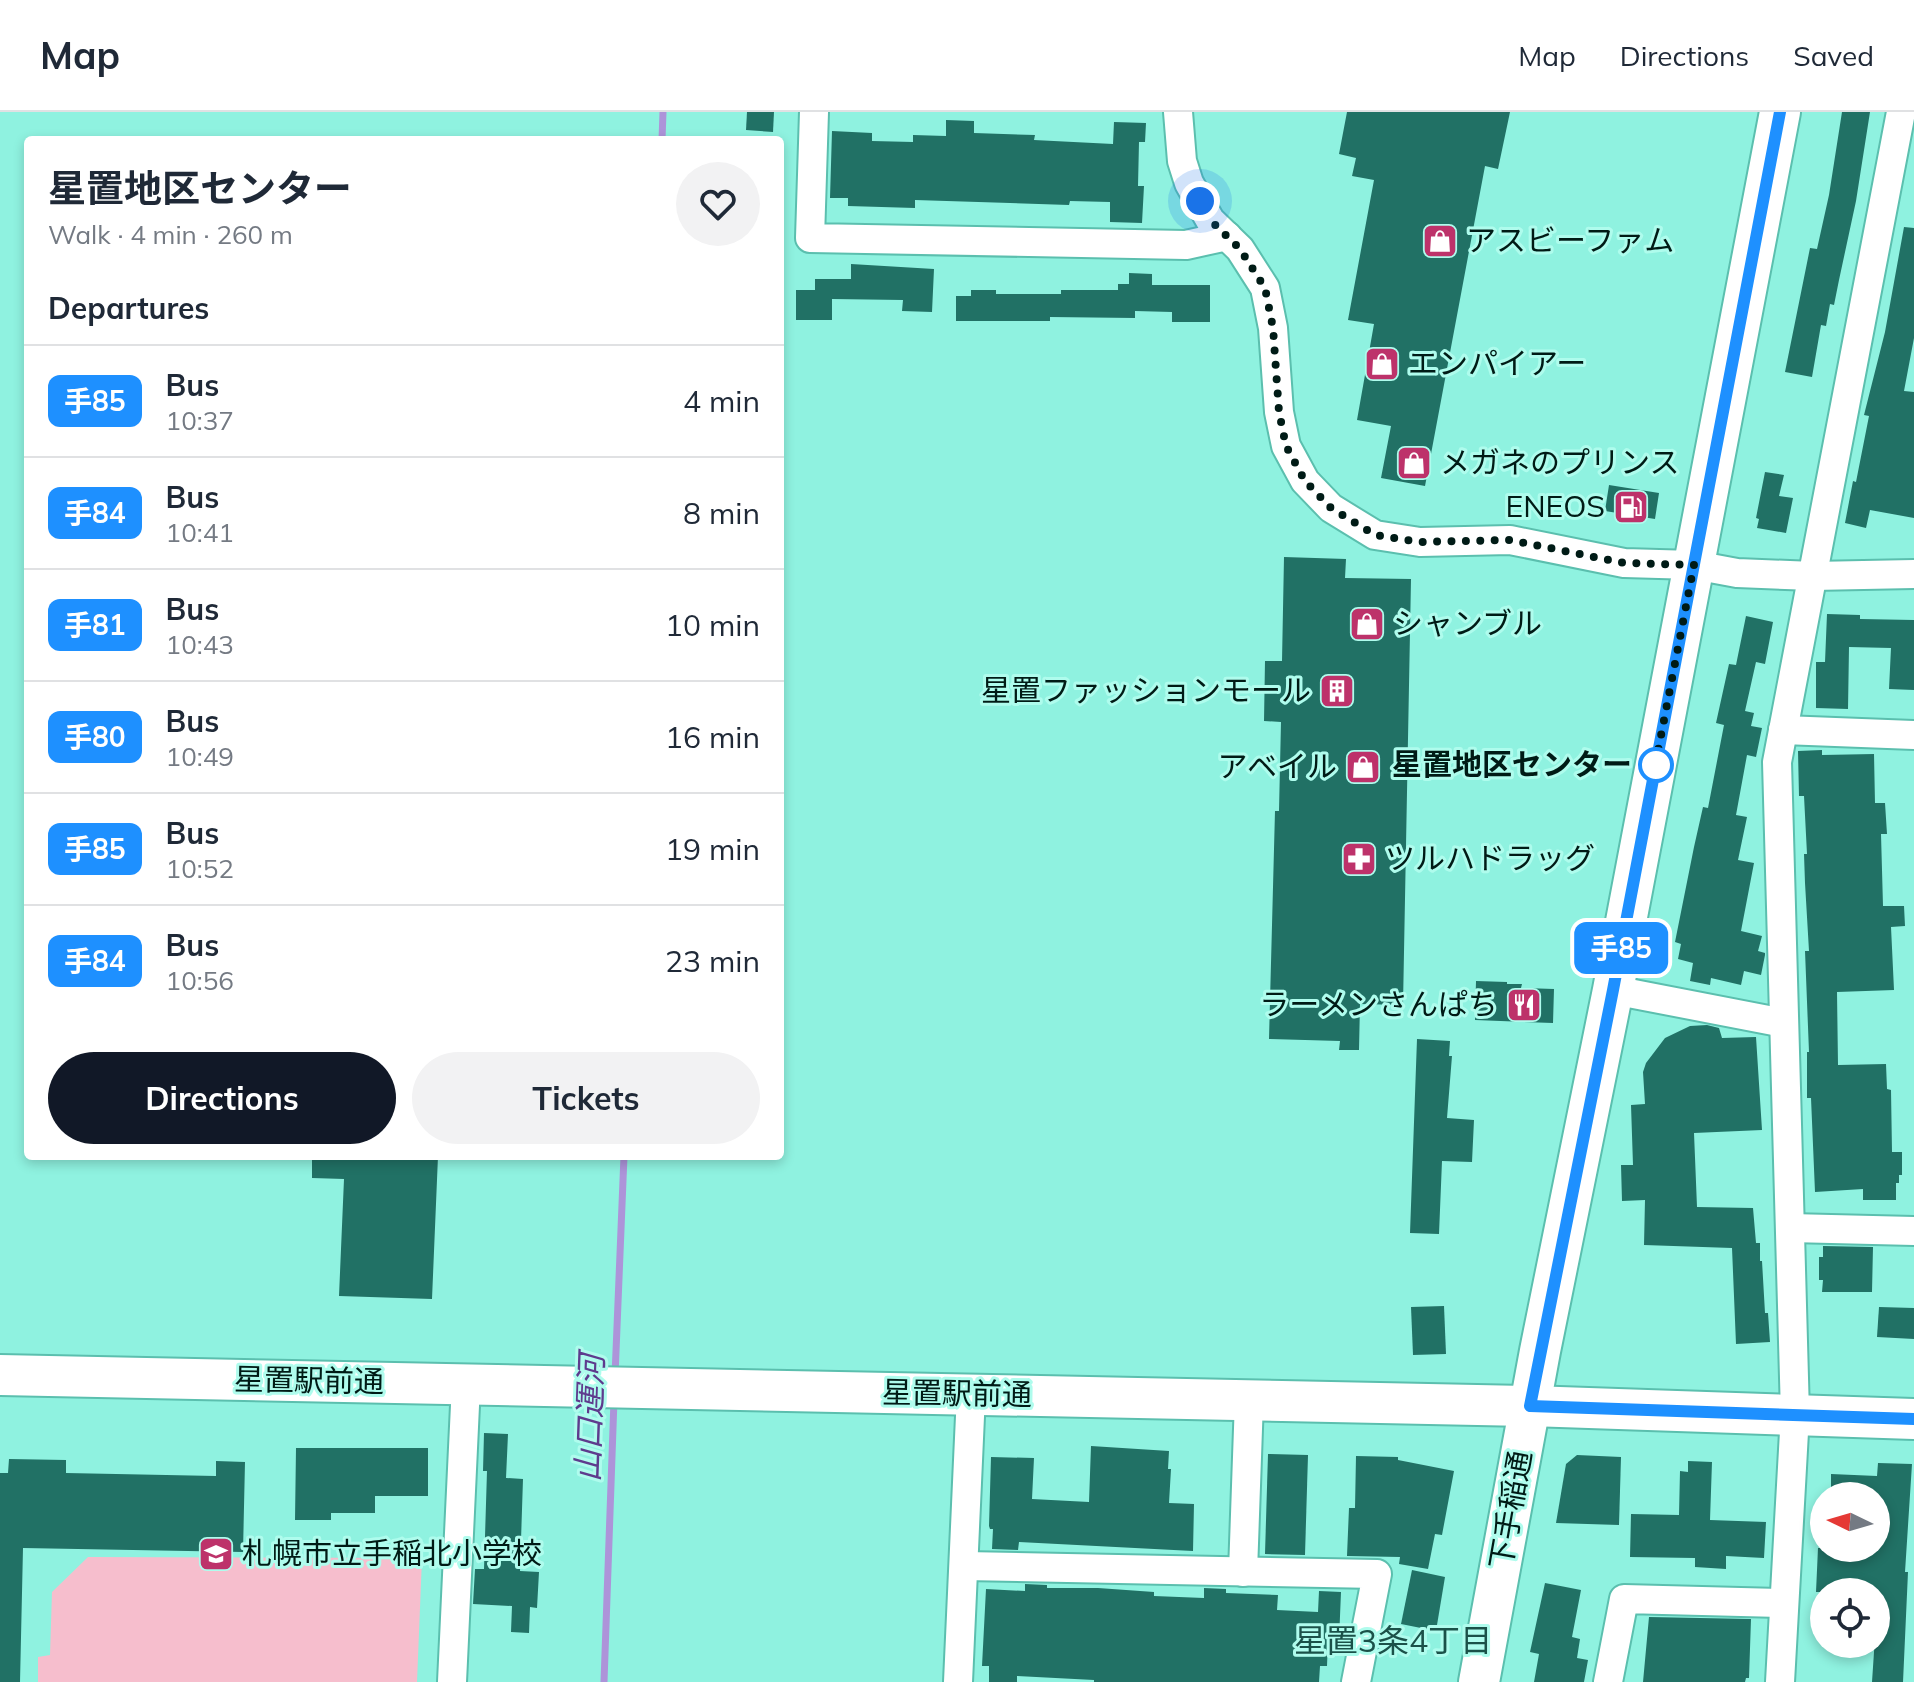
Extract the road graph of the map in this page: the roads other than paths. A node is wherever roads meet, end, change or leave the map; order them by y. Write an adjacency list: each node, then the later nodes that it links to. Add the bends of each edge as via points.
1 (814, 112): 5 (street, via 810,238 1186,245)
2 (1178, 112): 5 (street, via 1189,183 1210,220)
3 (1780, 112): 6 (street, 下手稲通)
4 (1901, 112): 8 (street)
5 (1227, 236): 6 (street, via 1265,288 1286,446 1305,481 1331,508 1375,535 1420,542 1510,540 1624,563)
6 (1694, 565): 8 (street, via 1737,573); 11 (street, 下手稲通)
7 (1914, 574): 8 (street)
8 (1813, 576): 9 (street)
9 (1783, 730): 10 (street); 12 (street, via 1777,762)
10 (1914, 735)
11 (1613, 990): 12 (street); 19 (street, 下手稲通)
12 (1784, 1023): 13 (street)
13 (1790, 1228): 14 (street); 20 (street)
14 (1914, 1231)
15 (0, 1375): 16 (street, 星置駅前通)
16 (466, 1384): 17 (street, 星置駅前通); 25 (street)
17 (971, 1394): 18 (street, 星置駅前通); 22 (street)
18 (1249, 1400): 19 (street, 星置駅前通); 23 (street)
19 (1530, 1406): 20 (street, 星置駅前通); 28 (street, 下手稲通)
20 (1795, 1414): 21 (street, 星置駅前通); 24 (street)
21 (1914, 1419)
22 (964, 1566): 23 (street); 26 (street)
23 (1243, 1572): 27 (street, via 1377,1574)
24 (1784, 1603): 29 (street, via 1624,1599); 30 (street)
25 (452, 1682)
26 (958, 1682)
27 (1356, 1682)
28 (1479, 1682)
29 (1608, 1682)
30 (1780, 1682)

